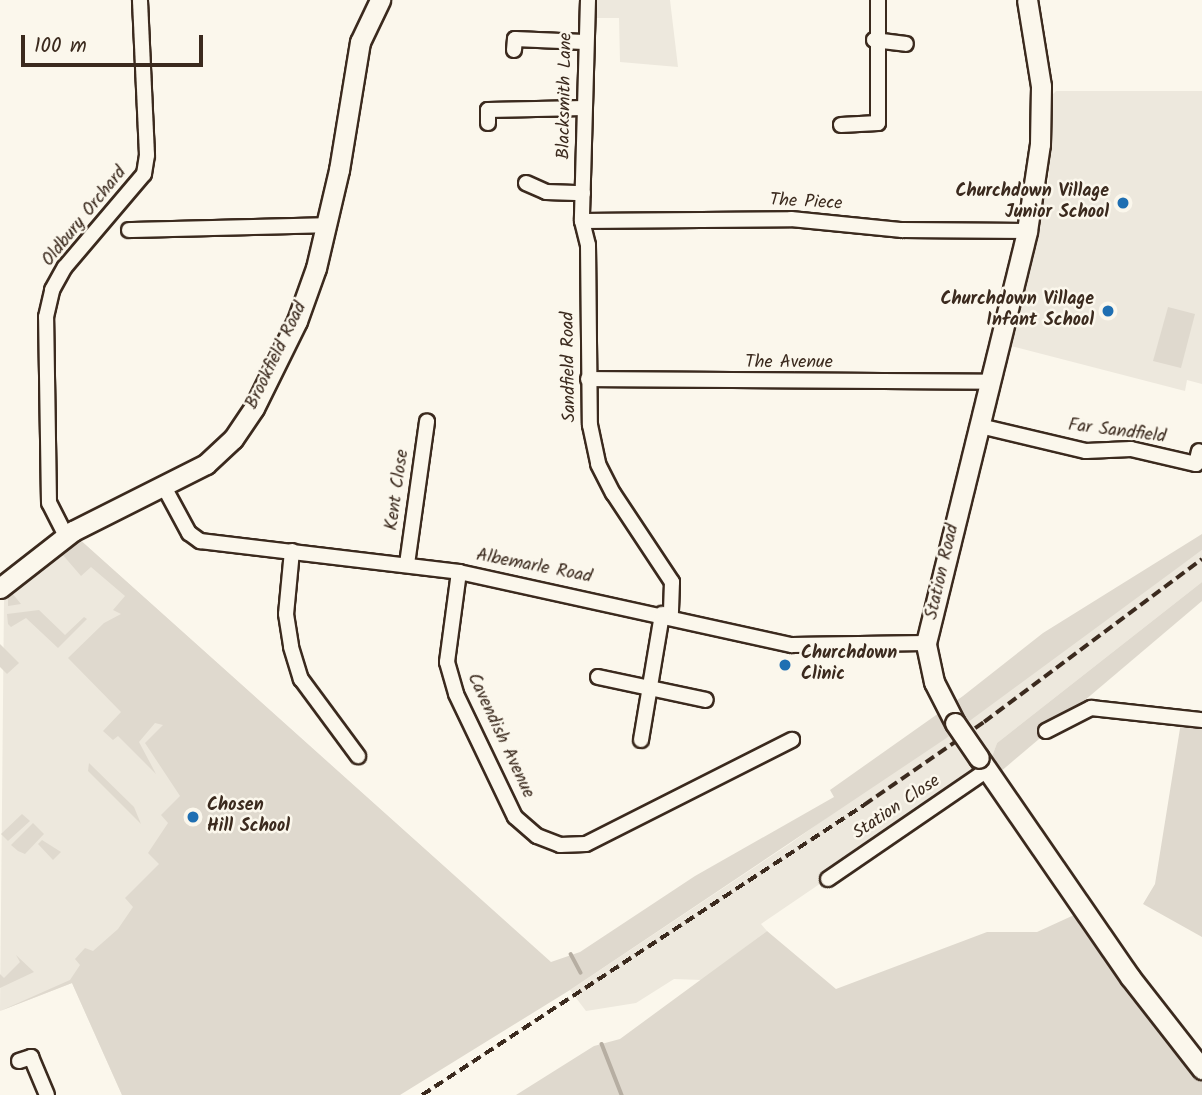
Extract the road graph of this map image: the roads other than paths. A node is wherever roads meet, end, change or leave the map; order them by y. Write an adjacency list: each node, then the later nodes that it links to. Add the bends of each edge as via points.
1 (140, 0): 25 (street, Oldbury Orchard, via 144,174 65,267 46,317 50,503)
2 (380, 0): 16 (street, Brookfield Road, via 360,42)
3 (588, 0): 8 (street, Blacksmith Lane)
4 (878, 0): 7 (street)
5 (1027, 0): 18 (street, Station Road, via 1041,86 1040,144)
6 (516, 38): 8 (street)
7 (874, 40): 9 (street); 12 (street, via 878,123)
8 (584, 42): 10 (street, Blacksmith Lane)
9 (906, 44)
10 (584, 108): 11 (street); 14 (street, Blacksmith Lane)
11 (489, 111)
12 (841, 125)
13 (526, 183): 14 (street, via 546,191)
14 (583, 193): 15 (street, Blacksmith Lane)
15 (582, 220): 18 (street, The Piece, via 791,219 902,230); 19 (street, Sandfield Road, via 589,245)
16 (327, 225): 17 (street); 24 (street, Brookfield Road, via 297,321 254,408 233,439 206,464)
17 (129, 230)
18 (1027, 231): 20 (street, Station Road)
19 (588, 379): 20 (street, The Avenue); 30 (street, Sandfield Road, via 598,464 672,582)
20 (989, 382): 22 (street, Station Road)
21 (427, 421): 27 (street, Kent Close)
22 (980, 426): 23 (street, Far Sandfield, via 1086,450 1131,449 1196,464); 31 (street, Station Road)
23 (1199, 451)
24 (163, 485): 25 (street, Brookfield Road); 26 (street, Albemarle Road, via 189,533 200,541)
25 (66, 536): 29 (street, Brookfield Road)
26 (292, 551): 27 (street, Albemarle Road); 37 (street, via 286,614 291,647 302,679)
27 (407, 564): 28 (street, Albemarle Road)
28 (459, 572): 30 (street, Albemarle Road); 39 (street, Cavendish Avenue, via 447,662 456,694 516,817 537,836 560,845 586,844)
29 (0, 588)
30 (667, 615): 31 (street, Albemarle Road, via 792,645); 33 (street, Sandfield Road)
31 (926, 643): 42 (street, Station Road, bridge, via 934,682)
32 (598, 677): 33 (street)
33 (649, 690): 34 (street); 38 (street, Sandfield Road)
34 (706, 701)
35 (1202, 720): 36 (street, via 1091,708)
36 (1046, 731)
37 (344, 738): 40 (street); 41 (street)
38 (641, 740)
39 (792, 740)
40 (332, 748)
41 (358, 756)
42 (983, 764): 43 (street, Station Close); 45 (street, Station Road, via 1130,976)
43 (828, 878)
44 (19, 1061): 46 (street, via 31,1057)
45 (1202, 1069)
46 (47, 1095)

